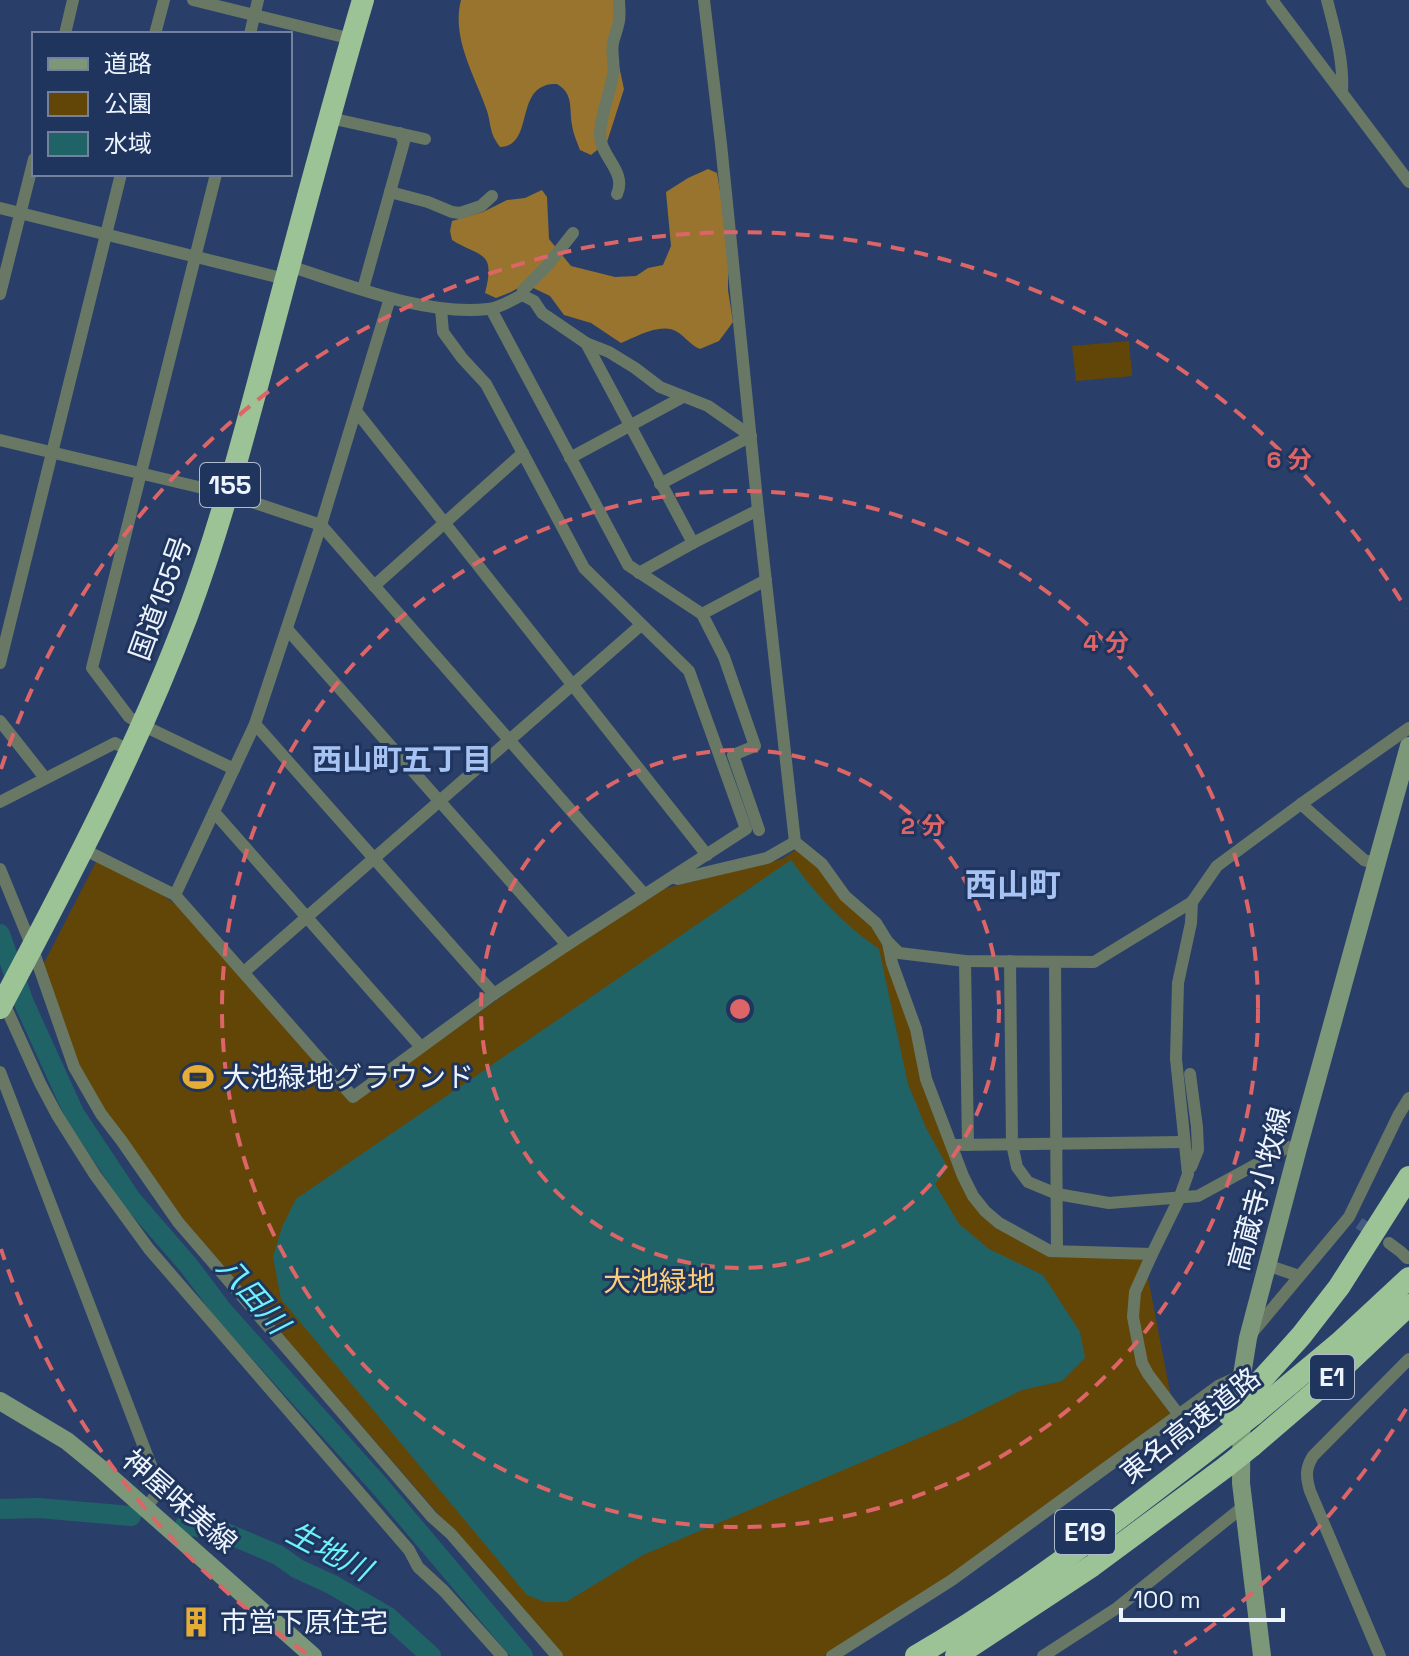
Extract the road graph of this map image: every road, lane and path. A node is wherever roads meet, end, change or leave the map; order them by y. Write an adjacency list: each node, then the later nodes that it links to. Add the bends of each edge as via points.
1 (73, 0): 11 (street)
2 (164, 0): 12 (street)
3 (193, 0): 10 (street)
4 (258, 0): 10 (street)
5 (363, 0): 14 (highway, 国道155号 / 155)
6 (619, 0): 24 (street, via 613,75 600,138 620,181)
7 (704, 0): 42 (street)
8 (1272, 0): 15 (street)
9 (1327, 0): 15 (street, via 1339,47)
10 (254, 15): 13 (street); 14 (street)
11 (65, 32)
12 (156, 32)
13 (250, 32)
14 (352, 39): 16 (highway, 国道155号 / 155)
15 (1342, 93): 22 (street)
16 (330, 118): 17 (street); 31 (highway, 国道155号 / 155)
17 (400, 133): 18 (street); 23 (street, via 404,142)
18 (425, 139)
19 (32, 167): 27 (street)
20 (121, 176): 29 (street)
21 (215, 176): 30 (street)
22 (1409, 182)
23 (390, 192): 25 (street, via 460,213); 32 (street)
24 (617, 194)
25 (492, 196)
26 (0, 208): 27 (street)
27 (20, 213): 29 (street); 33 (street)
28 (573, 233): 34 (street)
29 (106, 235): 30 (street); 44 (street)
30 (195, 257): 31 (street); 47 (street)
31 (287, 273): 32 (street); 49 (highway, 国道155号 / 155)
32 (363, 289): 35 (street)
33 (0, 294)
34 (522, 295): 37 (street); 38 (street)
35 (390, 298): 36 (street); 40 (street)
36 (441, 309): 37 (street); 45 (street, via 443,332 486,384)
37 (491, 309): 46 (street)
38 (586, 343): 39 (street); 41 (street)
39 (683, 397): 41 (street); 42 (street, via 708,406)
40 (356, 411): 51 (street); 52 (street)
41 (629, 427): 46 (street); 48 (street)
42 (751, 436): 48 (street); 50 (street)
43 (0, 440): 44 (street)
44 (51, 452): 47 (street); 60 (street)
45 (523, 453): 51 (street); 58 (street, via 584,568)
46 (570, 458): 54 (street, via 628,565)
47 (141, 474): 49 (street); 64 (street, via 92,668 129,717)
48 (660, 484): 53 (street)
49 (228, 494): 52 (street); 64 (highway, 国道155号 / 155, via 188,613)
50 (758, 510): 53 (street); 55 (street)
51 (444, 522): 56 (street); 61 (street)
52 (321, 525): 56 (street); 59 (street)
53 (693, 543): 54 (street)
54 (639, 573): 57 (street)
55 (766, 580): 57 (street); 76 (street)
56 (374, 586): 66 (street)
57 (702, 614): 75 (street, via 724,657 755,746 733,755)
58 (641, 625): 61 (street); 78 (street, via 689,671 746,829)
59 (287, 629): 63 (street); 71 (street)
60 (0, 663)
61 (573, 684): 66 (street); 78 (street)
62 (0, 721): 70 (street)
63 (255, 724): 69 (street); 79 (street)
64 (142, 725): 68 (highway, 国道155号 / 155); 69 (street)
65 (1409, 728): 73 (street)
66 (509, 740): 71 (street); 83 (street)
67 (1409, 749): 80 (main road, 高蔵寺小牧線)
68 (130, 751): 70 (street, via 115,743); 77 (highway, 国道155号 / 155)
69 (234, 769): 74 (street)
70 (45, 778): 72 (street)
71 (440, 800): 79 (street); 88 (street)
72 (0, 802)
73 (1301, 804): 80 (street, via 1364,860); 85 (street, via 1217,866)
74 (214, 812): 84 (street); 86 (street)
75 (759, 830)
76 (795, 842): 82 (street, via 767,858); 87 (street, via 822,864)
77 (83, 849): 84 (street); 89 (highway, 国道155号 / 155)
78 (707, 855): 82 (street)
79 (374, 858): 86 (street); 94 (street)
80 (1376, 864): 105 (main road, 高蔵寺小牧線)
81 (0, 869): 89 (street)
82 (671, 877): 83 (street)
83 (644, 894): 88 (street)
84 (175, 895): 93 (street)
85 (1192, 902): 92 (street, via 1094,962); 100 (street, via 1178,983 1176,1059)
86 (307, 917): 93 (street); 96 (street)
87 (887, 941): 90 (street, via 899,953); 103 (street, via 926,1079)
88 (567, 945): 94 (street)
89 (32, 947): 95 (highway, 国道155号 / 155); 128 (street, via 74,1067 178,1222)
90 (965, 961): 91 (street); 104 (street)
91 (1010, 961): 92 (street); 101 (street)
92 (1055, 962): 102 (street)
93 (244, 972): 96 (street, via 353,1097)
94 (494, 994): 96 (street)
95 (1, 1000): 127 (street, via 57,1115 149,1249 409,1550 418,1567)
96 (421, 1047)
97 (0, 1072): 124 (street, via 160,1489)
98 (1190, 1074): 106 (street, via 1198,1150)
99 (1409, 1098): 115 (street, via 1354,1220)
100 (1184, 1142): 102 (street); 106 (street)
101 (1012, 1144): 102 (street); 104 (street); 108 (street, via 1017,1167 1028,1182)
102 (1057, 1144): 108 (street)
103 (953, 1145): 104 (street); 111 (street, via 968,1186 985,1211)
104 (968, 1145)
105 (1298, 1148): 109 (street, via 1288,1147 1198,1196); 113 (main road, 高蔵寺小牧線)
106 (1188, 1174): 109 (street)
107 (1409, 1177): 119 (highway, E19, via 1301,1336)
108 (1057, 1194): 109 (street, via 1109,1203); 111 (street)
109 (1179, 1199): 112 (street)
110 (1389, 1243): 114 (street, via 1401,1252)
111 (1057, 1251): 112 (street)
112 (1152, 1254): 121 (street, via 1135,1292 1133,1317 1142,1363)
113 (1267, 1265): 115 (street); 117 (main road, 高蔵寺小牧線)
114 (1408, 1268): 122 (highway, 東名高速道路 / E1, bridge, via 1339,1343 1254,1414)
115 (1299, 1276): 117 (street)
116 (1409, 1305): 125 (highway, 東名高速道路 / E1, bridge, via 1227,1466 1092,1566)
117 (1248, 1338): 119 (main road, 高蔵寺小牧線)
118 (1409, 1359): 133 (street, via 1307,1465 1310,1491)
119 (1248, 1382): 121 (street, via 1218,1386); 122 (highway, E19, bridge); 123 (main road, 高蔵寺小牧線)
120 (0, 1401): 124 (main road, 神屋味美線, via 67,1441)
121 (1179, 1415): 129 (street, via 952,1580)
122 (1227, 1424): 125 (highway, E19)
123 (1244, 1506): 131 (street, via 1117,1608); 132 (main road, 高蔵寺小牧線)
124 (146, 1508): 126 (main road, 神屋味美線)
125 (947, 1650): 130 (highway, 東名高速道路 / E1)
126 (313, 1656)
127 (502, 1656)
128 (557, 1656)
129 (832, 1656)
130 (916, 1656)
131 (1043, 1656)
132 (1262, 1656)
133 (1380, 1656)

